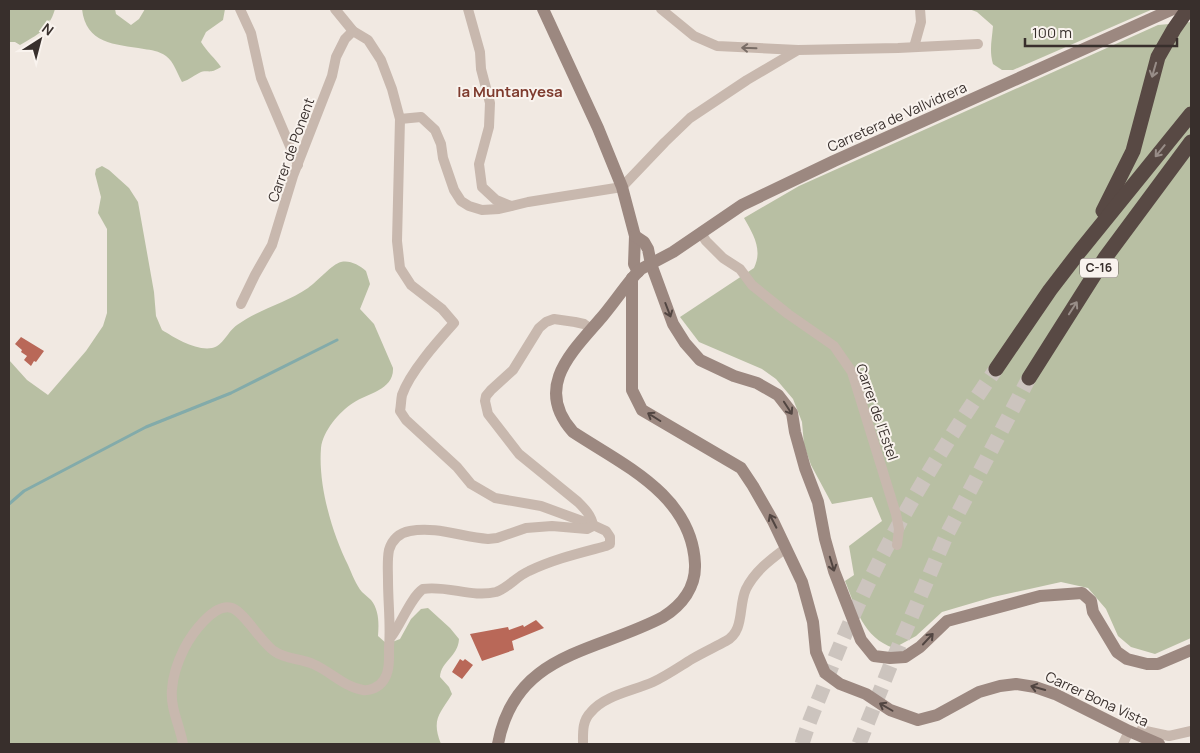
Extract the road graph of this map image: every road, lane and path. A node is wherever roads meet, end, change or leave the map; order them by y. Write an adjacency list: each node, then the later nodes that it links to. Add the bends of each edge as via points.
1 (240, 9): 15 (street, via 251,33 261,78)
2 (335, 9): 8 (street)
3 (468, 9): 17 (street, via 490,104 489,127 479,164 482,187 496,200)
4 (543, 9): 16 (street)
5 (920, 9): 10 (street, via 921,22)
6 (666, 10): 11 (street, one-way to 6, via 717,46 694,36)
7 (1185, 11): 18 (street, Carretera de Vallvidrera, via 1148,21 834,161 742,205); 20 (highway, one-way to 20, via 1158,56 1133,152)
8 (353, 32): 13 (street, via 368,40 381,60); 15 (street, Carrer de Ponent, via 336,56 332,76)
9 (978, 44): 10 (street)
10 (914, 47): 11 (street)
11 (798, 50): 16 (street, via 690,118)
12 (1191, 114): 20 (highway, C-16, one-way to 20)
13 (400, 119): 17 (street, via 421,117 435,130 454,190 461,201 482,210); 27 (street, via 397,241 400,268 411,286 442,309 454,324 410,380 402,396 400,411 471,484 495,498 541,506)
14 (1191, 142): 26 (highway, C-16, one-way to 14, via 1105,258)
15 (298, 165): 23 (street, Carrer de Ponent, via 272,245)
16 (622, 187): 17 (street); 19 (street)
17 (511, 206)
18 (701, 233): 21 (street, Carretera de Vallvidrera); 28 (street, Carrer de l'Estel, via 723,258 740,269 752,285 834,346 852,372 896,514 899,529)
19 (635, 236): 21 (street, via 644,242); 22 (street, Carrer Bona Vista)
20 (1080, 250): 25 (highway, C-16)
21 (651, 264): 22 (street); 31 (street, one-way to 31, via 673,324 700,360 778,395 792,413 834,571 861,640 874,656 906,657 947,621 1040,596 1064,593 1082,593 1091,601 1092,612 1117,652 1127,659 1158,664)
22 (635, 275): 24 (street); 29 (street, Carrer Bona Vista, one-way to 22, via 741,468 642,410 632,390)
23 (241, 304)
24 (591, 329): 27 (street, via 575,322 554,319 546,322 513,370 491,390 485,401 488,414 519,454 578,502); 35 (street, via 566,359 559,373 556,395 564,422 573,432 655,487 671,503 692,543 694,579 682,601 664,617 573,654 540,672 509,710)
25 (996, 369)
26 (1028, 378)
27 (593, 525): 30 (street, via 606,532 610,544 548,562 496,592 423,589); 30 (street, via 586,529 558,526 526,528 488,539 432,530 400,534 389,551)
28 (897, 545)
29 (786, 548): 33 (street, Carrer Bona Vista, one-way to 29, via 1035,687 1000,686 979,692 937,715 918,720 890,710 866,694 840,684 825,673 819,662 802,582); 36 (street, via 754,576 741,602 740,622 729,640 654,682 595,707 585,721)
30 (391, 637): 34 (street, via 388,669 383,681 366,690 348,685 314,664 281,656 236,610 219,609 200,625 177,665 172,704)
31 (1191, 650)
32 (1191, 731): 33 (street, via 1169,736 1141,730)
33 (1133, 733): 37 (street); 38 (street, Carrer Bona Vista)
34 (183, 744)
35 (498, 744)
36 (583, 744)
37 (1123, 744)
38 (1159, 744)

